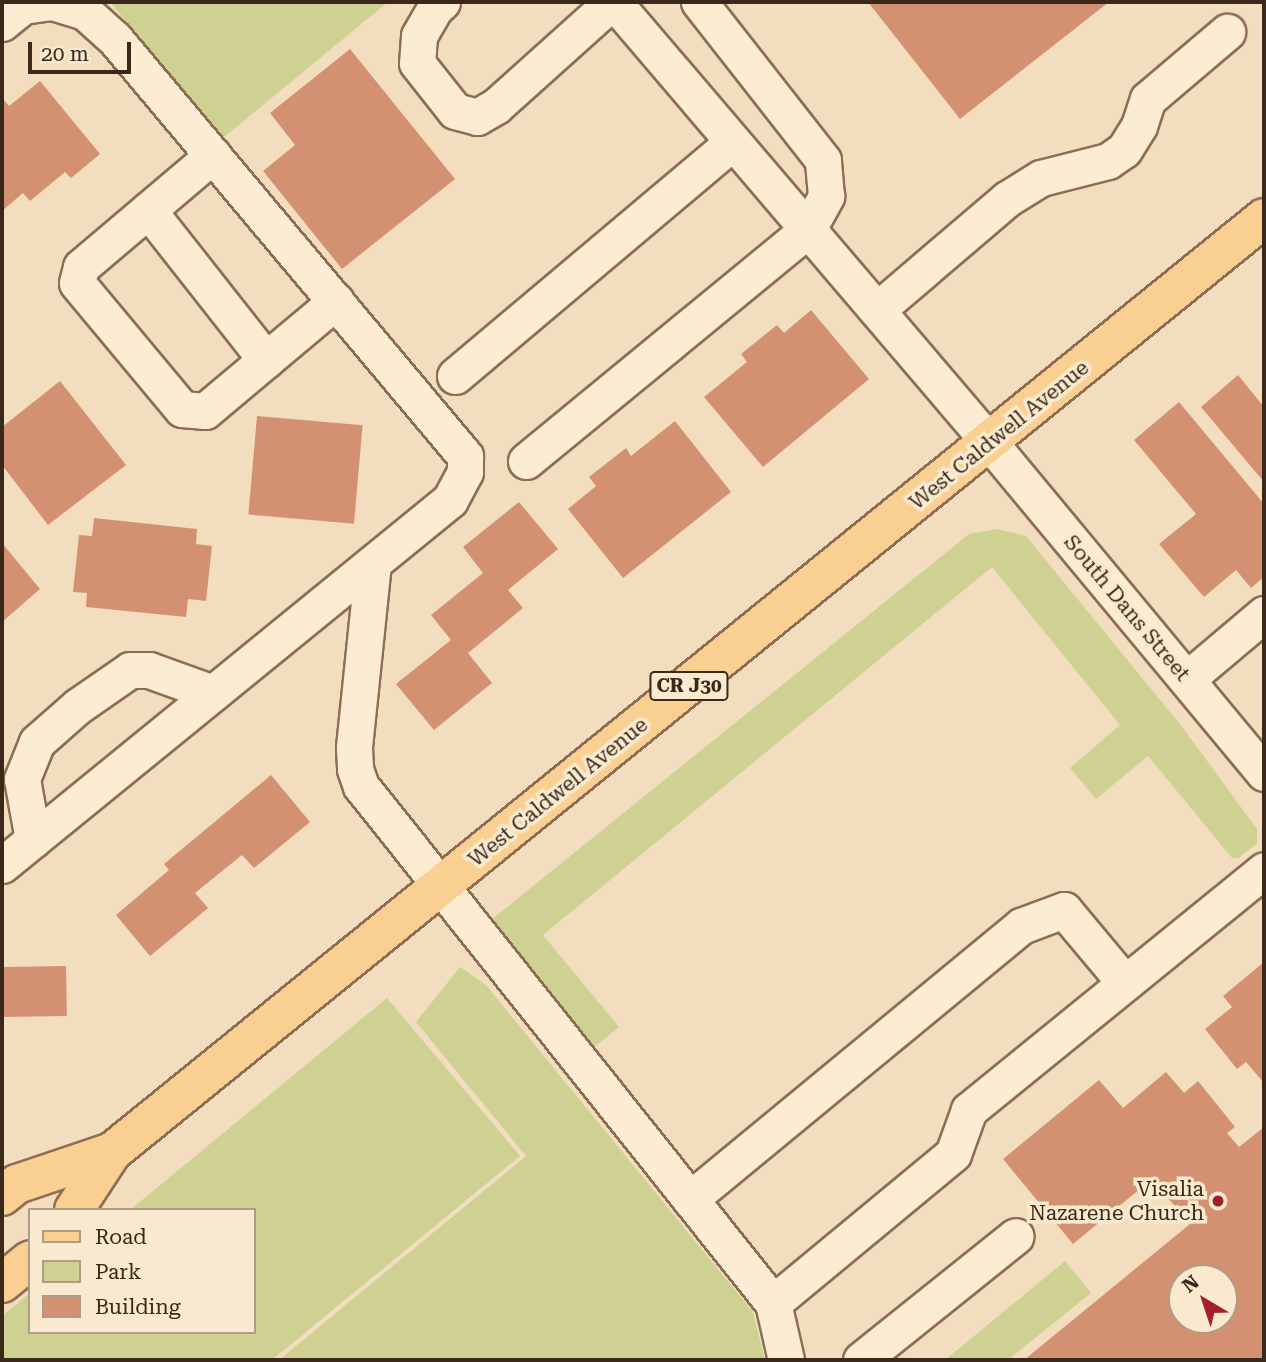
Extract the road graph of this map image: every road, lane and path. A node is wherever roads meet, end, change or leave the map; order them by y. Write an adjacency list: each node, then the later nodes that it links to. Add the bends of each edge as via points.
1 (51, 2): 5 (street, via 23,6); 8 (street, via 85,12 115,39)
2 (442, 2): 3 (street, via 419,36 417,63 455,111 477,117 496,106)
3 (613, 2): 7 (street, South Dans Street)
4 (699, 2): 11 (street, via 823,160 827,196)
5 (2, 23)
6 (1227, 32): 13 (street, via 1147,99 1139,126 1124,150 1108,161 1041,178 1007,199)
7 (733, 142): 11 (street, South Dans Street); 15 (street)
8 (213, 155): 9 (street); 12 (street)
9 (148, 210): 14 (street); 14 (street, via 81,267 77,283 183,409 205,411)
10 (1264, 218): 16 (main road, West Caldwell Avenue / CR J30)
11 (808, 229): 13 (street, South Dans Street); 17 (street)
12 (336, 301): 14 (street); 18 (street, via 465,456 465,472 450,500)
13 (877, 310): 16 (street, South Dans Street)
14 (266, 360)
15 (455, 376)
16 (990, 443): 20 (street, South Dans Street); 26 (main road, West Caldwell Avenue / CR J30)
17 (526, 461)
18 (373, 563): 21 (street); 26 (street, via 355,769 370,802)
19 (1264, 614): 20 (street)
20 (1186, 679): 22 (street, South Dans Street)
21 (213, 693): 23 (street); 23 (street, via 149,670 130,670 78,706 37,742 22,779)
22 (1264, 773)
23 (33, 840): 24 (street)
24 (2, 865)
25 (1264, 870): 27 (street)
26 (440, 888): 28 (main road, West Caldwell Avenue / CR J30); 30 (street)
27 (1125, 983): 30 (street, via 1064,911 1021,926); 35 (street, via 969,1110 953,1154)
28 (112, 1152): 29 (main road, West Caldwell Avenue / CR J30, via 17,1184); 31 (main road, West Caldwell Avenue / CR J30)
29 (2, 1196)
30 (690, 1199): 35 (street)
31 (75, 1208)
32 (1016, 1236): 37 (street)
33 (28, 1262): 34 (main road)
34 (2, 1283)
35 (773, 1303): 36 (street)
36 (786, 1360)
37 (861, 1360)

